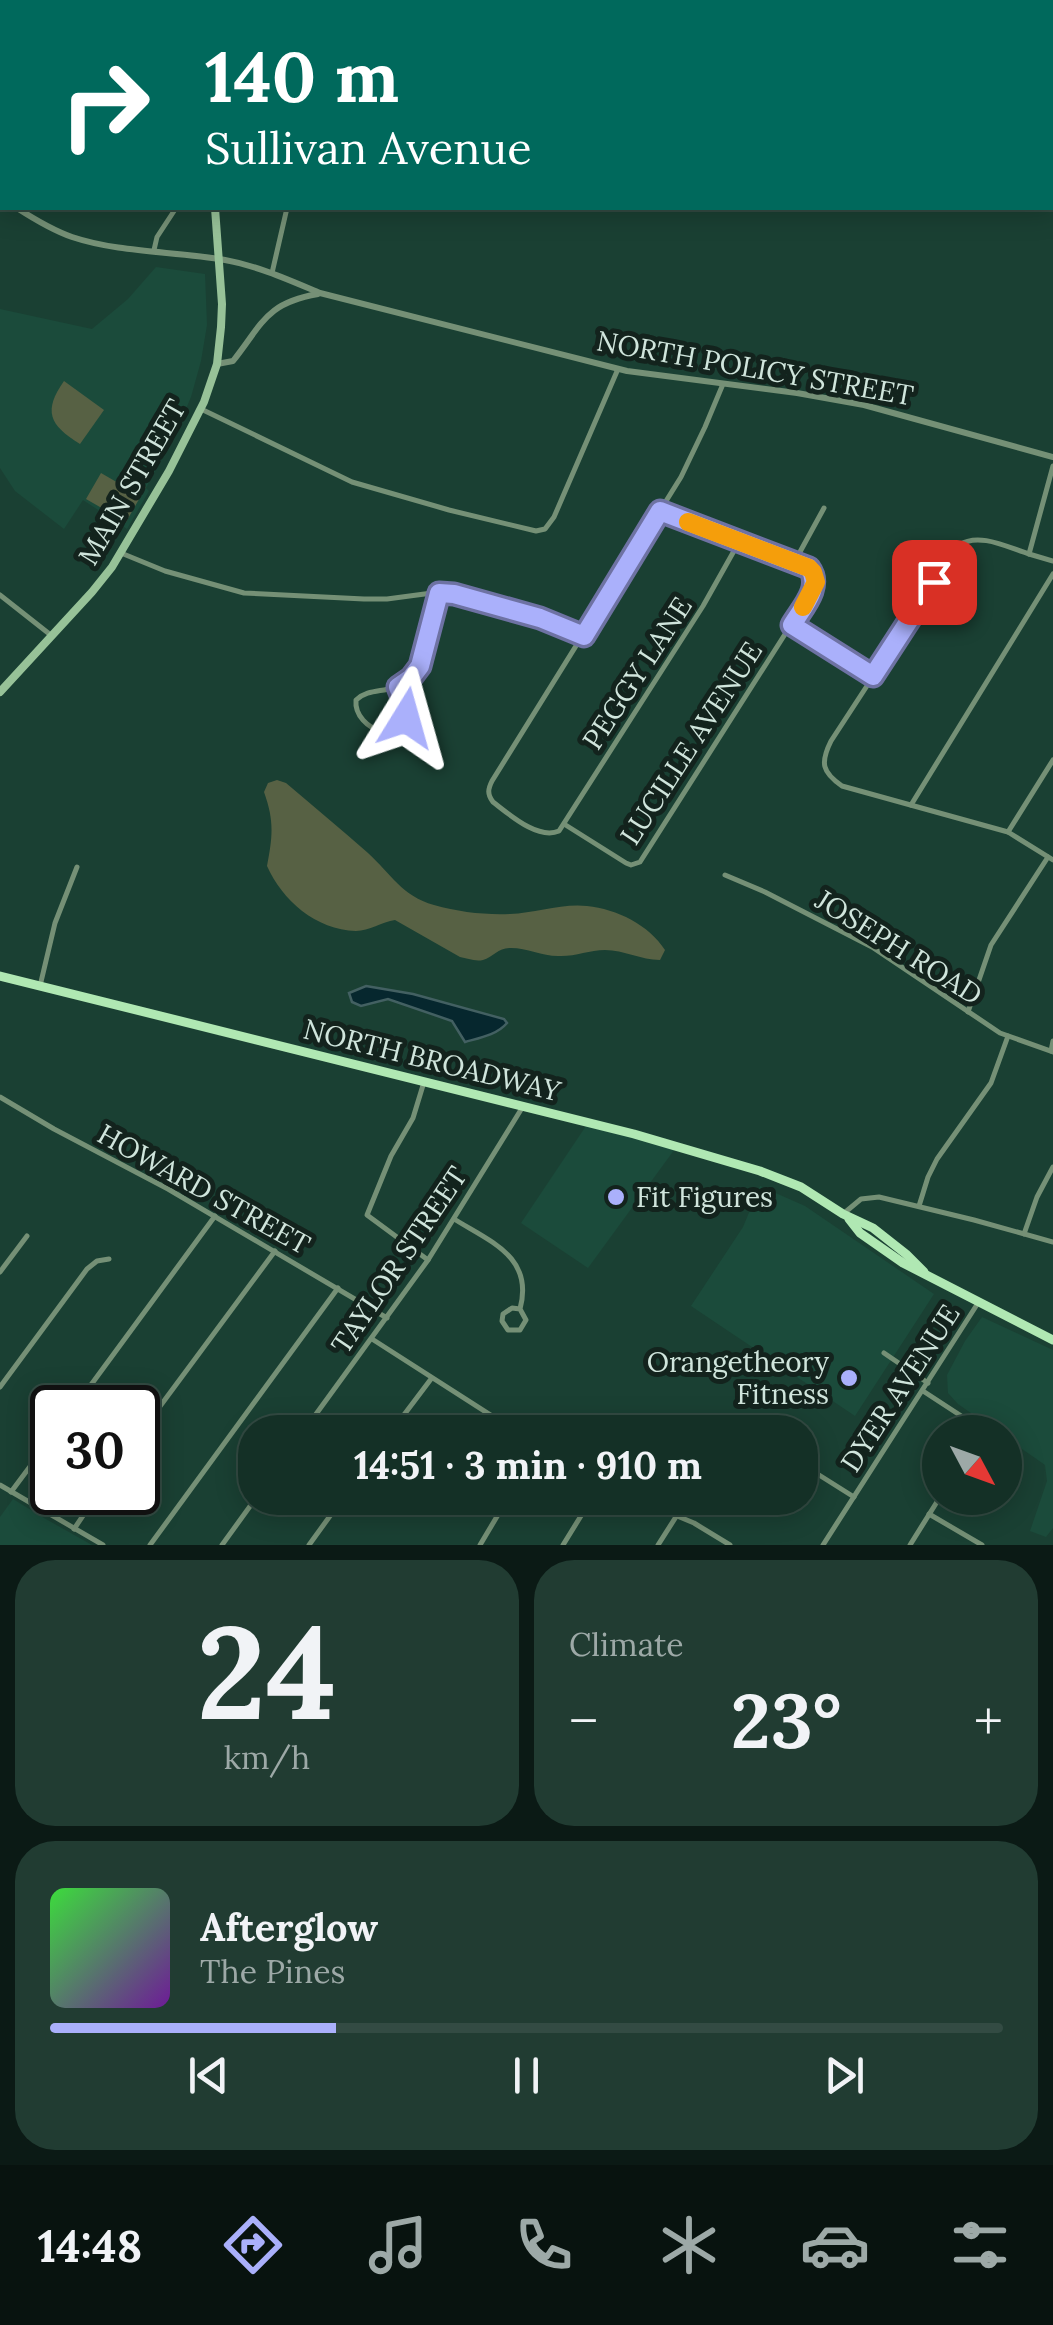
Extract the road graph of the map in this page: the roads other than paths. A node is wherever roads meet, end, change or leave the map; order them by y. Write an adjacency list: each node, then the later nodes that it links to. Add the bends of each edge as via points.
1 (20, 210): 5 (street, NORTH POLICY STREET, via 72,237)
2 (176, 210): 5 (street)
3 (216, 210): 6 (main road, MAIN STREET)
4 (287, 210): 7 (street)
5 (154, 250): 6 (street, NORTH POLICY STREET)
6 (219, 259): 7 (street, NORTH POLICY STREET); 9 (main road, MAIN STREET)
7 (272, 273): 8 (street, NORTH POLICY STREET)
8 (320, 294): 9 (street, via 272,311 233,361); 10 (street, NORTH POLICY STREET)
9 (217, 364): 12 (main road, MAIN STREET)
10 (618, 369): 11 (street, NORTH POLICY STREET); 12 (street, via 554,517 536,532 352,482)
11 (723, 384): 13 (street, NORTH POLICY STREET, via 864,405); 16 (street)
12 (201, 410): 18 (main road, MAIN STREET)
13 (1053, 457)
14 (1053, 466): 19 (street)
15 (824, 508): 20 (street)
16 (660, 511): 17 (street); 27 (street)
17 (740, 542): 20 (street); 33 (street, PEGGY LANE)
18 (121, 554): 23 (street, via 244,593 364,599); 26 (main road, MAIN STREET)
19 (1029, 554): 21 (street); 28 (street, via 980,540 958,545)
20 (795, 561): 25 (street, LUCILLE AVENUE, via 816,582)
21 (1053, 561)
22 (1053, 574): 32 (street)
23 (439, 593): 27 (street); 29 (street, via 420,666)
24 (0, 595): 26 (street)
25 (792, 625): 28 (street, LUCILLE AVENUE); 33 (street, LUCILLE AVENUE, via 640,862 626,863)
26 (52, 636): 30 (main road, MAIN STREET)
27 (584, 636): 33 (street, via 488,788 493,802 537,831 552,834)
28 (873, 676): 32 (street, via 828,748 826,770 842,786)
29 (398, 687): 29 (street, via 367,692 356,700 357,713 373,728 399,730 406,708)
30 (0, 692)
31 (1053, 760): 34 (street)
32 (910, 805): 34 (street)
33 (564, 824)
34 (1008, 832): 35 (street)
35 (1050, 859): 40 (street, via 991,945)
36 (77, 867): 39 (street)
37 (725, 876): 40 (street, JOSEPH ROAD, via 872,947)
38 (0, 976): 39 (main road, NORTH BROADWAY)
39 (40, 986): 44 (main road, NORTH BROADWAY)
40 (968, 1012): 41 (street, JOSEPH ROAD)
41 (1008, 1036): 43 (street, JOSEPH ROAD); 48 (street, via 992,1083 944,1147)
42 (1053, 1041): 43 (street)
43 (1052, 1051)
44 (424, 1082): 46 (main road, NORTH BROADWAY); 57 (street, via 414,1118 367,1214)
45 (0, 1097): 50 (street, HOWARD STREET)
46 (523, 1106): 49 (main road, NORTH BROADWAY, via 760,1171); 51 (street, TAYLOR STREET)
47 (1053, 1167): 52 (street)
48 (919, 1206): 49 (street, via 869,1196); 52 (street)
49 (844, 1214): 60 (main road, NORTH BROADWAY)
50 (215, 1216): 55 (street, HOWARD STREET); 68 (street)
51 (454, 1219): 57 (street, TAYLOR STREET); 61 (street, via 514,1259 523,1286)
52 (1024, 1234): 54 (street)
53 (27, 1236): 58 (street)
54 (1053, 1242)
55 (275, 1251): 59 (street, HOWARD STREET); 71 (street)
56 (109, 1259): 69 (street, via 87,1269)
57 (428, 1260): 62 (street, TAYLOR STREET)
58 (0, 1272)
59 (338, 1288): 62 (street, HOWARD STREET); 91 (street)
60 (978, 1304): 64 (main road, NORTH BROADWAY); 67 (street, DYER AVENUE)
61 (520, 1310): 61 (street, via 503,1314 508,1330 525,1324)
62 (387, 1318): 63 (street, TAYLOR STREET)
63 (372, 1340): 66 (street); 72 (street, TAYLOR STREET)
64 (1053, 1340)
65 (884, 1353): 67 (street)
66 (432, 1378): 73 (street); 74 (street)
67 (928, 1383): 70 (street, DYER AVENUE)
68 (91, 1385)
69 (0, 1387)
70 (923, 1390): 75 (street); 80 (street, DYER AVENUE)
71 (160, 1406)
72 (316, 1415)
73 (404, 1415)
74 (490, 1415)
75 (959, 1415)
76 (30, 1467): 79 (street)
77 (818, 1474): 80 (street)
78 (0, 1485): 79 (street)
79 (11, 1492): 89 (street)
80 (854, 1497): 98 (street, DYER AVENUE)
81 (83, 1515): 89 (street)
82 (244, 1515): 92 (street)
83 (331, 1515): 93 (street)
84 (498, 1515): 94 (street)
85 (582, 1515): 95 (street)
86 (677, 1515): 96 (street); 97 (street)
87 (928, 1515): 99 (street)
88 (931, 1515): 100 (street)
89 (74, 1529): 90 (street)
90 (103, 1545)
91 (150, 1545)
92 (222, 1545)
93 (308, 1545)
94 (480, 1545)
95 (563, 1545)
96 (658, 1545)
97 (730, 1545)
98 (824, 1545)
99 (910, 1545)
100 (982, 1545)

